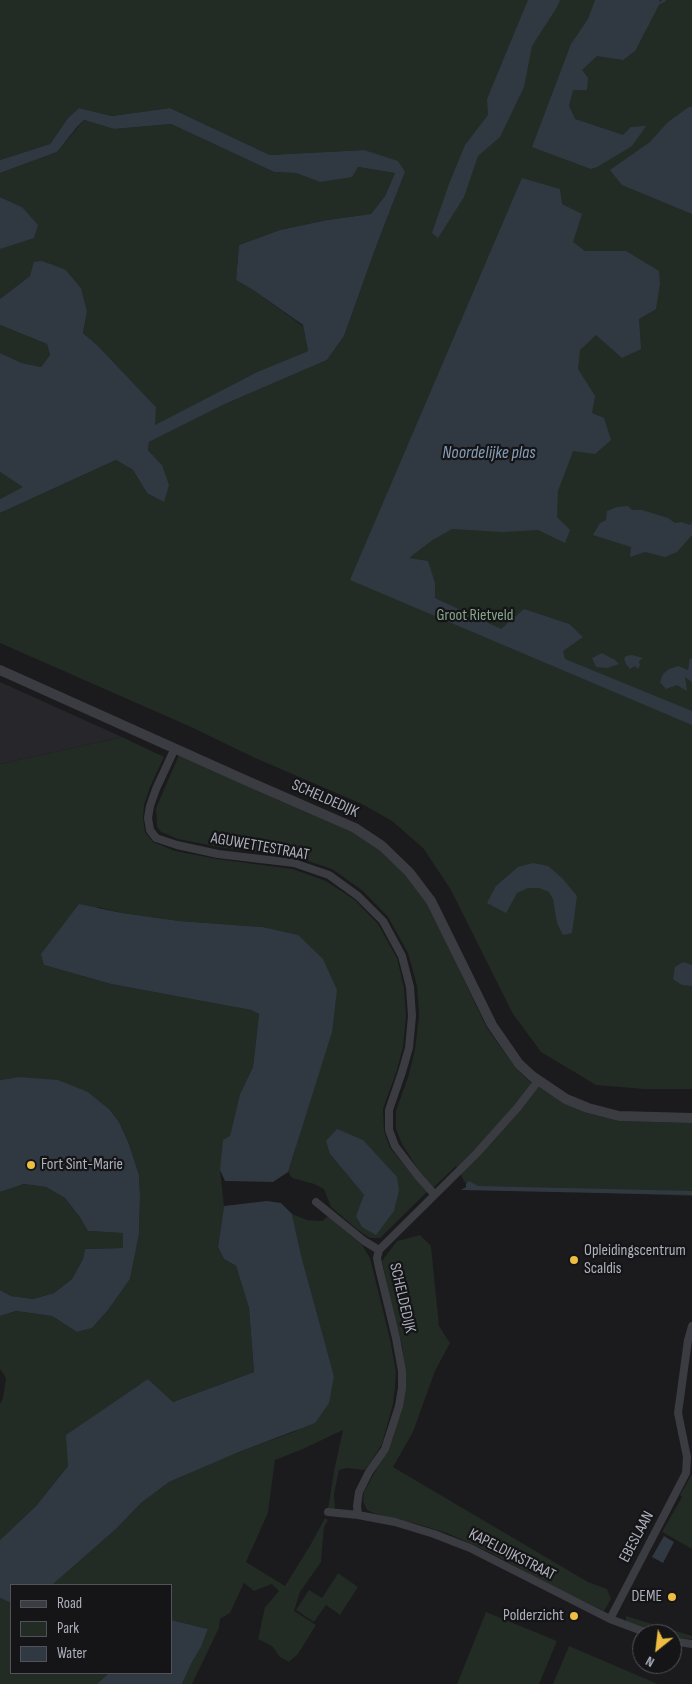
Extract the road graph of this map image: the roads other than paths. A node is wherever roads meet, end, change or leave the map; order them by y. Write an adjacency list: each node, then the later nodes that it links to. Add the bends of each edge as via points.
1 (0, 670): 2 (street, SCHELDEDIJK)
2 (175, 748): 3 (street, SCHELDEDIJK, via 356,828 382,846 409,872 431,901 492,1025 519,1064); 5 (street, AGUWETTESTRAAT, via 150,806 150,830 156,838 218,854 294,863 329,876 358,896 383,921 402,956 410,987 412,1016 409,1048 389,1110 389,1130 395,1146)
3 (535, 1079): 4 (street, via 566,1099 619,1116); 5 (street, SCHELDEDIJK, via 518,1107)
4 (692, 1118)
5 (434, 1194): 7 (street, SCHELDEDIJK)
6 (316, 1202): 7 (street)
7 (379, 1250): 11 (street, SCHELDEDIJK, via 378,1268 396,1338 402,1388 385,1450 359,1492)
8 (692, 1326): 9 (street, EBESLAAN, via 678,1413)
9 (690, 1465): 12 (street, EBESLAAN)
10 (328, 1512): 11 (street)
11 (358, 1515): 12 (street, KAPELDIJKSTRAAT, via 395,1522 470,1548)
12 (610, 1619): 13 (street, KAPELDIJKSTRAAT)
13 (632, 1627)

